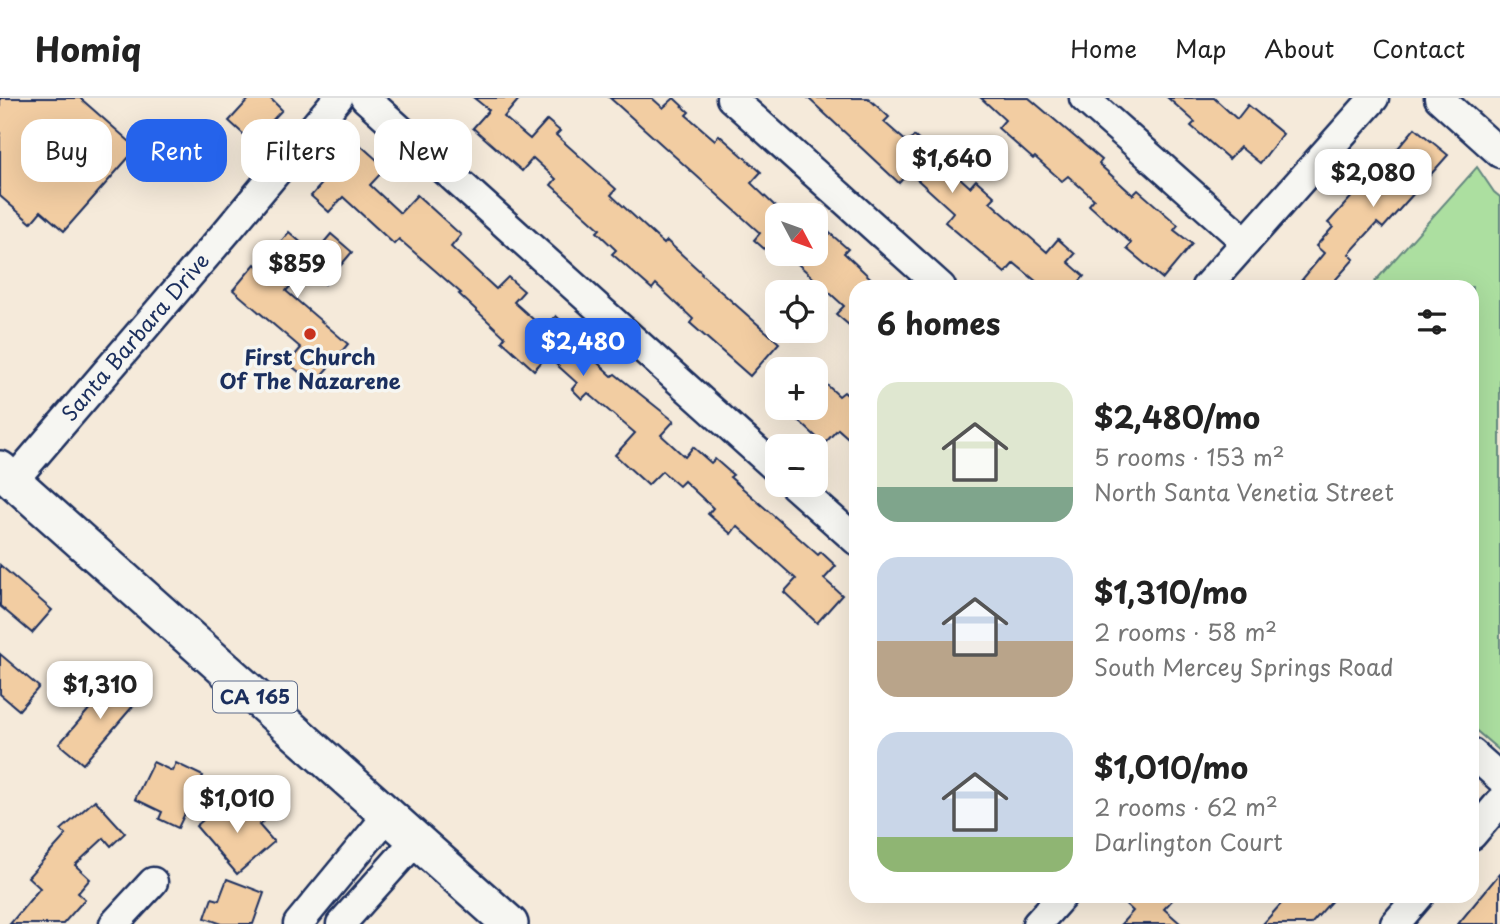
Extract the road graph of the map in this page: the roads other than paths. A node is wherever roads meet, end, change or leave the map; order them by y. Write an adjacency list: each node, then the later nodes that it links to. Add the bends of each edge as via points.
1 (338, 98): 12 (street, Santa Barbara Drive)
2 (365, 98): 11 (street)
3 (731, 98): 9 (street)
4 (1084, 98): 8 (street)
5 (1374, 98): 8 (street)
6 (1439, 98): 7 (street)
7 (1500, 153)
8 (1246, 242): 10 (street)
9 (934, 280)
10 (1212, 280)
11 (765, 458)
12 (6, 475): 18 (main road, CA 165)
13 (808, 497): 14 (street)
14 (849, 534)
15 (1479, 759): 16 (street)
16 (1500, 778)
17 (1500, 802): 19 (street)
18 (388, 815): 20 (main road, CA 165); 25 (street)
19 (1479, 827)
20 (416, 840): 26 (street); 27 (main road, CA 165)
21 (153, 882): 24 (street)
22 (1056, 903): 28 (street)
23 (1413, 903): 29 (street)
24 (114, 924)
25 (298, 924)
26 (341, 924)
27 (510, 924)
28 (1037, 924)
29 (1395, 924)

